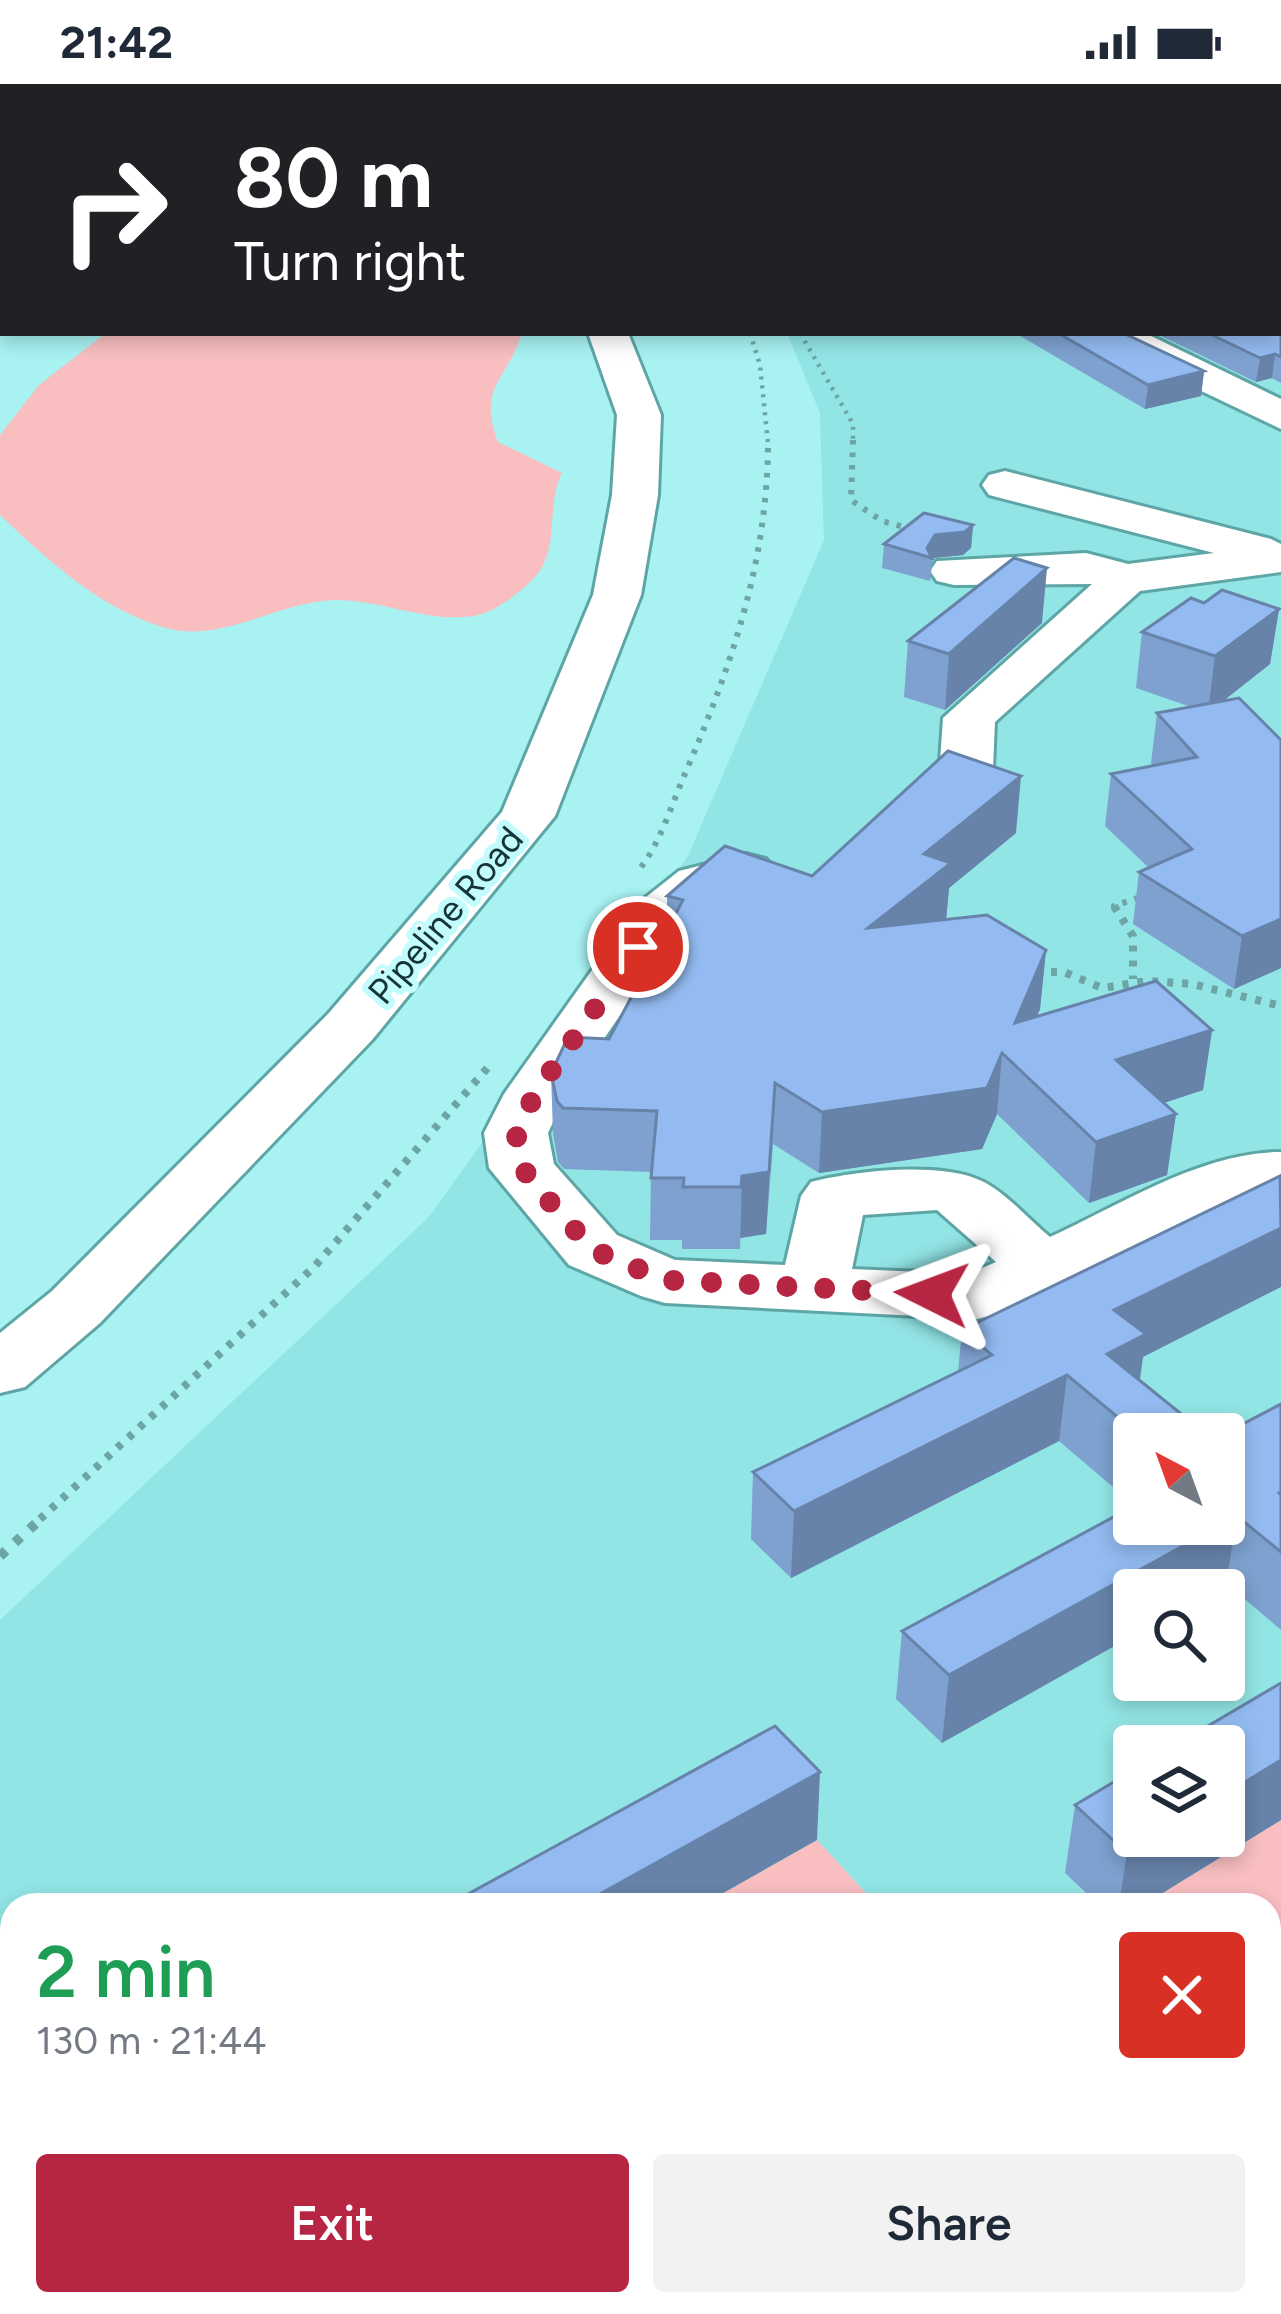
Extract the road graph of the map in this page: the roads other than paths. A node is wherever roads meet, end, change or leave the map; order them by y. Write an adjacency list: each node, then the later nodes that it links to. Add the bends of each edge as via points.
1 (609, 336): 13 (lane, Pipeline Road, via 639,415 635,495 617,595 528,816 350,1027 76,1307)
2 (1119, 336): 3 (lane)
3 (1281, 416)
4 (1005, 485): 5 (lane)
5 (1281, 557): 7 (lane)
6 (954, 571): 7 (lane, via 1086,567)
7 (1126, 578): 8 (lane, via 969,718)
8 (965, 790)
9 (815, 876): 12 (lane, via 770,868 707,876 680,892 535,1094 516,1133 522,1168 593,1250 665,1280)
10 (1281, 1172): 11 (lane, via 1202,1192)
11 (1042, 1266): 12 (lane, via 977,1297); 12 (lane, via 958,1194 834,1196)
12 (814, 1288)
13 (0, 1370)

